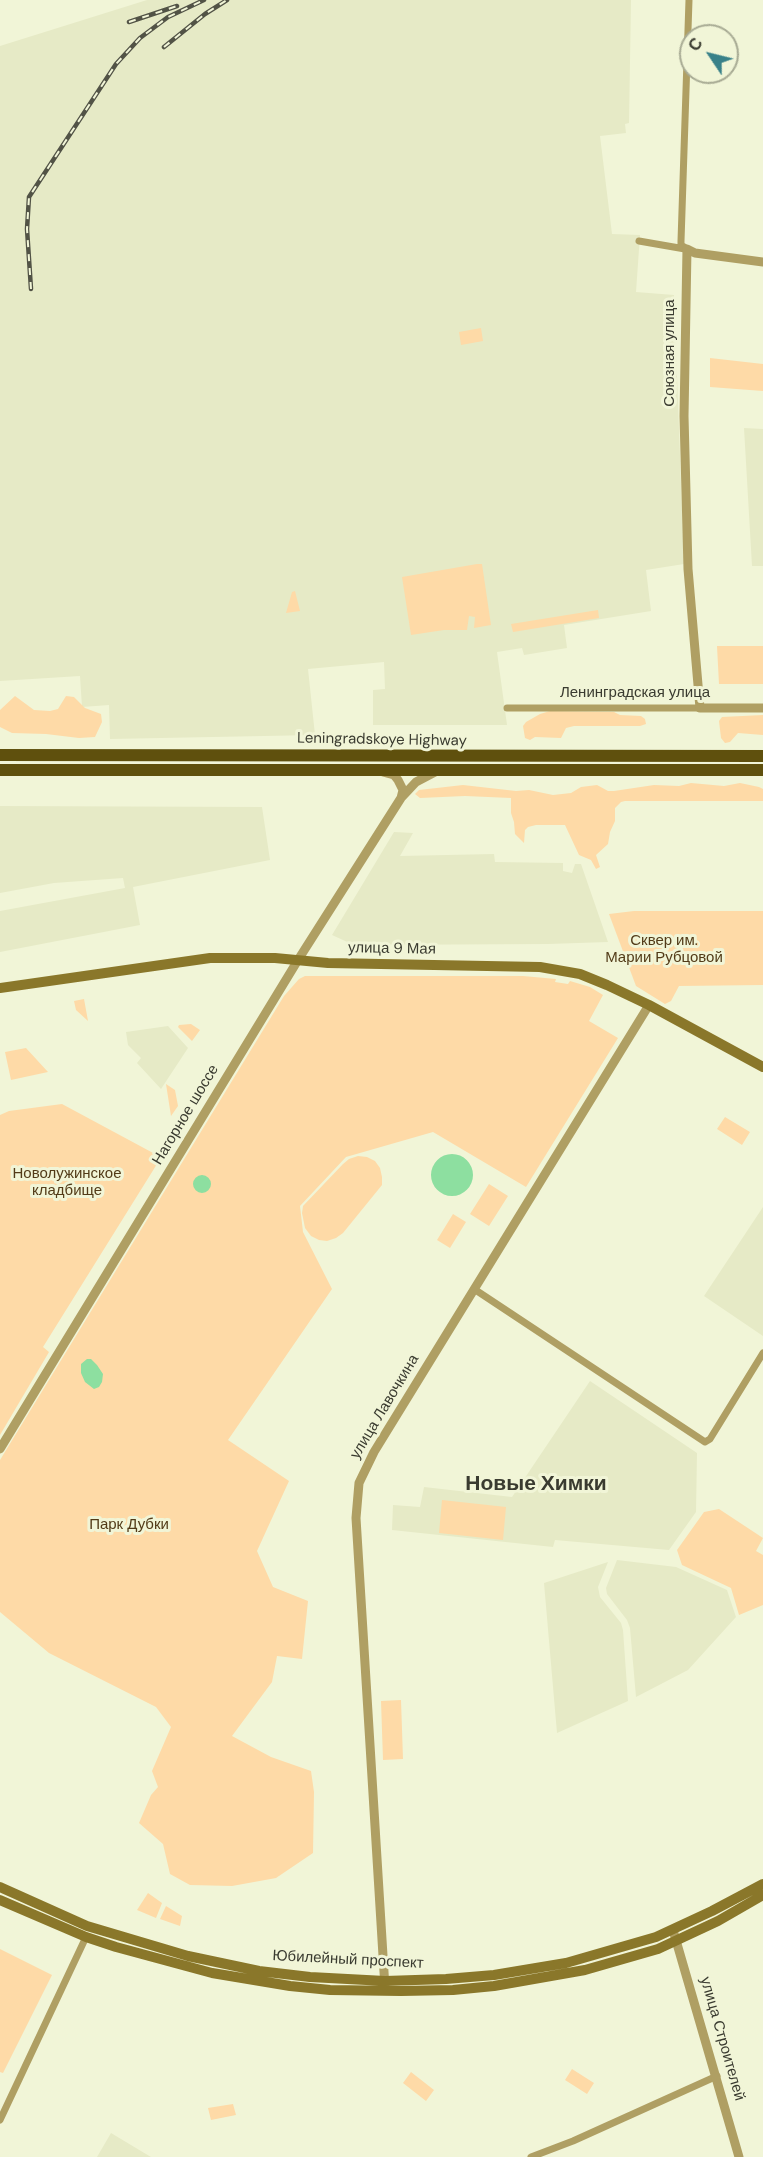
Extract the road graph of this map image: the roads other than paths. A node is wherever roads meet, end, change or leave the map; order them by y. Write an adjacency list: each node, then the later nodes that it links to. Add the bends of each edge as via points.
1 (689, 0): 3 (street, Союзная улица, via 681,241)
2 (639, 241): 3 (street)
3 (687, 249): 4 (street); 6 (street, Союзная улица, via 687,534)
4 (763, 262)
5 (507, 708): 6 (street, Ленинградская улица)
6 (700, 708): 7 (street, Ленинградская улица)
7 (763, 708)
8 (0, 755): 9 (highway, Leningradskoye Highway)
9 (763, 756)
10 (365, 769): 11 (highway, Leningradskoye Highway); 12 (highway, Leningradskoye Highway); 14 (street, via 394,776 402,785)
11 (0, 770)
12 (440, 770): 13 (highway, Leningradskoye Highway); 14 (street, Нагорное шоссе, via 416,782)
13 (763, 770)
14 (401, 798): 15 (street, Нагорное шоссе)
15 (298, 960): 16 (main road, улица 9 Мая, via 187,959); 17 (main road, улица 9 Мая, via 540,967 592,978); 21 (street, Нагорное шоссе)
16 (0, 988)
17 (649, 1005): 18 (main road, улица 9 Мая); 19 (street, улица Лавочкина)
18 (763, 1067)
19 (474, 1289): 20 (street, via 705,1442); 28 (street, улица Лавочкина, via 374,1452 357,1493)
20 (763, 1353)
21 (0, 1449)
22 (763, 1884): 26 (main road, Юбилейный проспект)
23 (0, 1887): 28 (main road, Юбилейный проспект, via 87,1926 188,1956 257,1970)
24 (763, 1895): 26 (main road, Юбилейный проспект, via 718,1921)
25 (0, 1900): 27 (main road, Юбилейный проспект)
26 (675, 1935): 28 (main road, Юбилейный проспект, via 522,1971); 29 (street, улица Строителей)
27 (86, 1937): 28 (main road, Юбилейный проспект, via 158,1959 252,1980 330,1990); 30 (street)
28 (385, 1986)
29 (717, 2076): 31 (street); 32 (street, улица Строителей)
30 (0, 2120)
31 (531, 2157)
32 (739, 2157)

